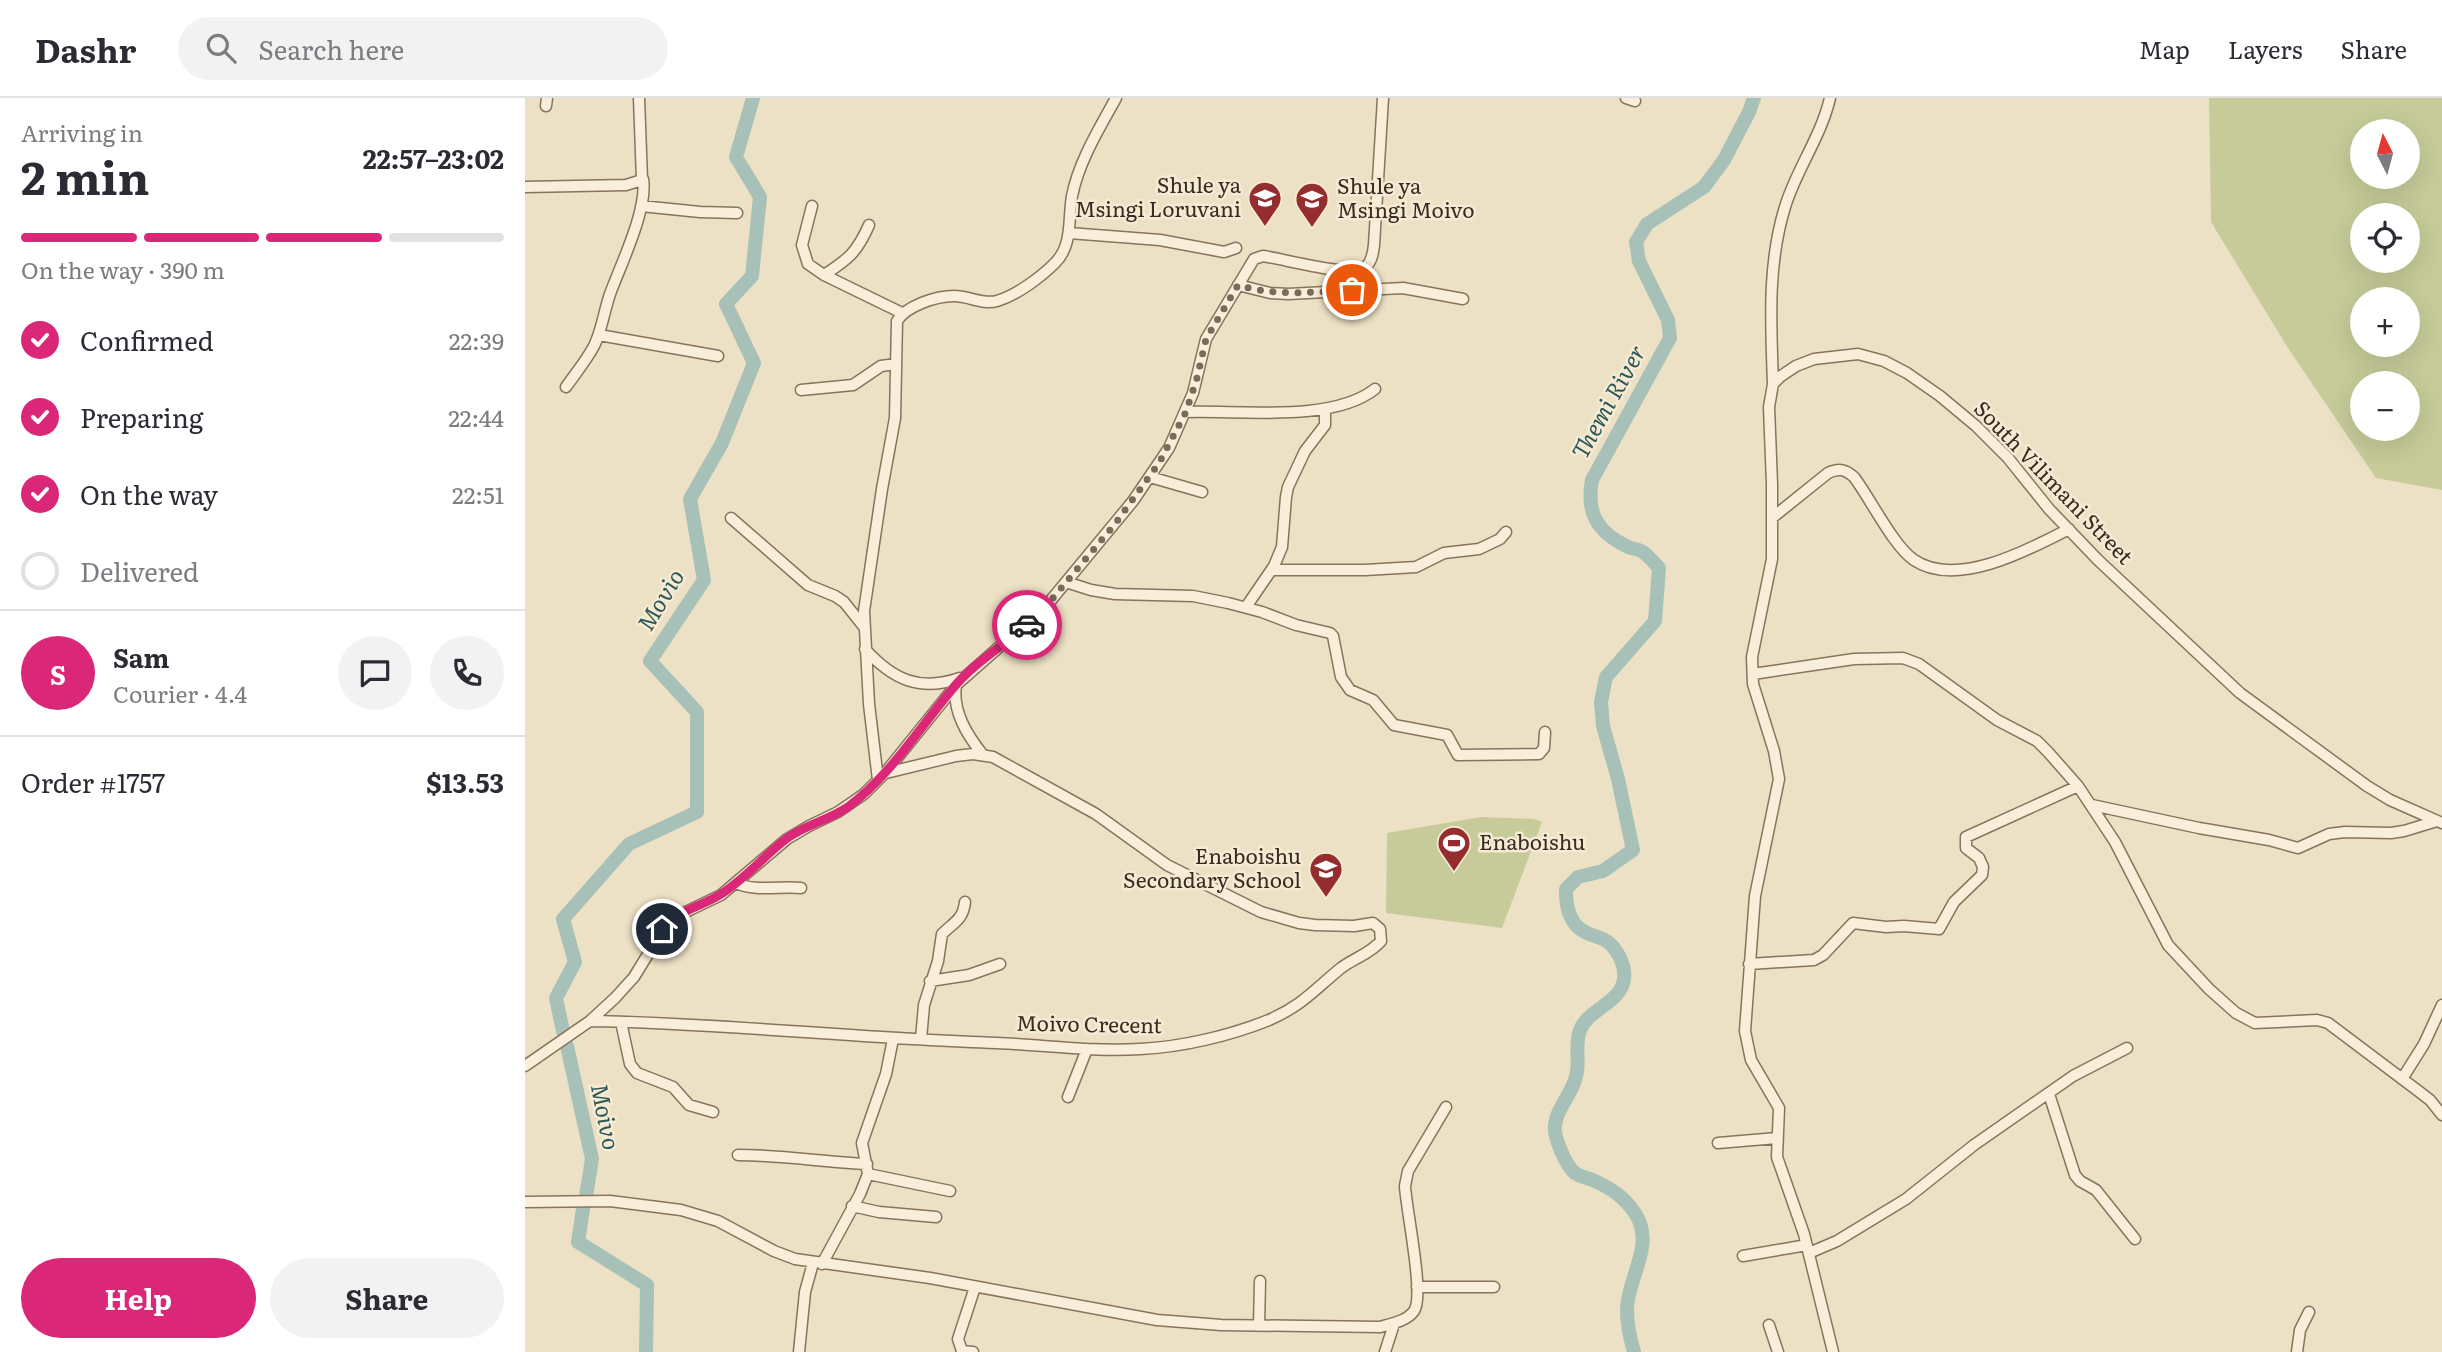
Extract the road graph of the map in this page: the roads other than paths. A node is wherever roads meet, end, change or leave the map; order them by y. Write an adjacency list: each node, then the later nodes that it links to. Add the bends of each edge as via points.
1 (639, 98): 5 (street)
2 (1116, 98): 11 (street, via 1078,176)
3 (1383, 98): 14 (street, via 1374,246 1368,265 1343,270 1257,257)
4 (1830, 98): 20 (street, via 1793,183 1779,229 1771,294)
5 (643, 179): 6 (street, via 626,185); 7 (street)
6 (525, 187)
7 (641, 206): 9 (street); 17 (street)
8 (812, 206): 13 (street, via 803,251 809,264)
9 (737, 214)
10 (869, 225): 13 (street, via 850,258)
11 (1069, 233): 12 (street, via 1160,240 1224,252); 16 (street, via 1056,262 1007,296 986,302 955,296)
12 (1236, 248)
13 (824, 275): 16 (street)
14 (1238, 285): 15 (street, via 1289,294 1403,288); 25 (street, via 1206,339)
15 (1463, 299)
16 (902, 313): 19 (street, via 895,328)
17 (599, 335): 18 (street); 21 (street)
18 (718, 356)
19 (896, 364): 23 (street, via 881,366 853,385); 35 (street, via 895,418)
20 (1773, 384): 29 (street, via 1769,407); 30 (street, South Vilimani Street, via 1814,359 1858,354 1884,361 1940,396 1976,426)
21 (566, 387)
22 (1375, 389): 24 (street, via 1359,400)
23 (801, 390)
24 (1325, 409): 25 (street); 32 (street, via 1325,425 1305,451 1291,481 1285,538)
25 (1186, 412): 26 (street)
26 (1150, 477): 27 (street); 33 (street)
27 (1202, 492)
28 (731, 518): 35 (street, via 809,585 844,602)
29 (1772, 518): 30 (street, via 1839,469 1854,477 1913,560 1932,567 1987,566); 37 (street, via 1772,559 1756,631)
30 (2069, 529): 45 (street, South Vilimani Street, via 2240,694 2367,786)
31 (1506, 532): 32 (street, via 1479,549 1444,553 1416,567)
32 (1272, 570): 34 (street)
33 (1066, 582): 34 (street, via 1115,594 1193,596); 38 (street, via 1035,618)
34 (1246, 607): 40 (street, via 1330,633 1341,677 1350,690 1373,700 1394,725 1447,735 1458,755 1539,754)
35 (864, 628): 36 (street)
36 (865, 649): 38 (street, via 902,679 920,684 941,685); 42 (street)
37 (1753, 674): 43 (street, via 1854,659 1903,658 2036,741); 50 (street, via 1779,779 1755,896)
38 (965, 676): 39 (street)
39 (956, 685): 41 (street, via 955,706); 42 (street)
40 (1545, 732)
41 (983, 755): 42 (street, Moivo Crecent); 58 (street, Moivo Crecent, via 1096,814 1167,865 1261,912 1299,923 1373,923 1380,929 1382,938 1377,946 1342,967 1294,1008 1267,1020 1158,1048)
42 (881, 776): 46 (street, via 847,807 787,839)
43 (2078, 786): 44 (street); 50 (street, via 1966,837 1966,848 1979,858 1982,875 1954,902 1939,929 1853,923 1814,960)
44 (2092, 805): 45 (street, via 2298,848 2329,834 2391,833); 60 (street, via 2168,945 2235,1013 2255,1023 2328,1023)
45 (2440, 822)
46 (736, 883): 47 (street, via 751,888); 53 (street, via 669,920 634,977)
47 (801, 888)
48 (965, 902): 51 (street, via 959,921 942,934)
49 (1000, 964): 51 (street)
50 (1749, 964): 66 (street, via 1745,1039 1758,1074 1779,1108)
51 (930, 981): 56 (street)
52 (2442, 1005): 60 (street)
53 (590, 1021): 54 (street, Moivo Crecent); 59 (street)
54 (621, 1022): 55 (street, Moivo Crecent); 64 (street, via 630,1063 637,1073 673,1087 689,1105)
55 (893, 1039): 56 (street, Moivo Crecent); 69 (street, via 862,1143)
56 (921, 1039): 58 (street, Moivo Crecent)
57 (2127, 1048): 61 (street, via 2087,1067)
58 (1087, 1049): 62 (street)
59 (525, 1066)
60 (2402, 1079): 65 (street)
61 (2049, 1094): 74 (street, via 2075,1175 2096,1191); 75 (street, via 1906,1199 1837,1241)
62 (1068, 1097)
63 (1446, 1107): 80 (street, via 1408,1171 1405,1186)
64 (713, 1112)
65 (2442, 1115)
66 (1777, 1138): 67 (street); 75 (street, via 1780,1167)
67 (1718, 1143)
68 (738, 1155): 69 (street)
69 (867, 1169): 70 (street, via 879,1178); 72 (street)
70 (950, 1191)
71 (525, 1202): 77 (street, via 610,1201 691,1212 774,1251)
72 (852, 1206): 73 (street); 77 (street)
73 (936, 1217)
74 (2135, 1239)
75 (1808, 1249): 76 (street); 90 (street)
76 (1743, 1255)
77 (818, 1263): 79 (street); 86 (street, via 805,1292)
78 (1260, 1281): 85 (street)
79 (975, 1287): 85 (street, via 1157,1320); 87 (street, via 958,1339 962,1351)
80 (1417, 1287): 81 (street); 83 (street, via 1415,1311)
81 (1494, 1287)
82 (2309, 1312): 91 (street)
83 (1394, 1324): 85 (street); 88 (street)
84 (1769, 1325): 89 (street)
85 (1259, 1326)
86 (799, 1352)
87 (973, 1352)
88 (1385, 1352)
89 (1778, 1352)
90 (1833, 1352)
91 (2297, 1352)

